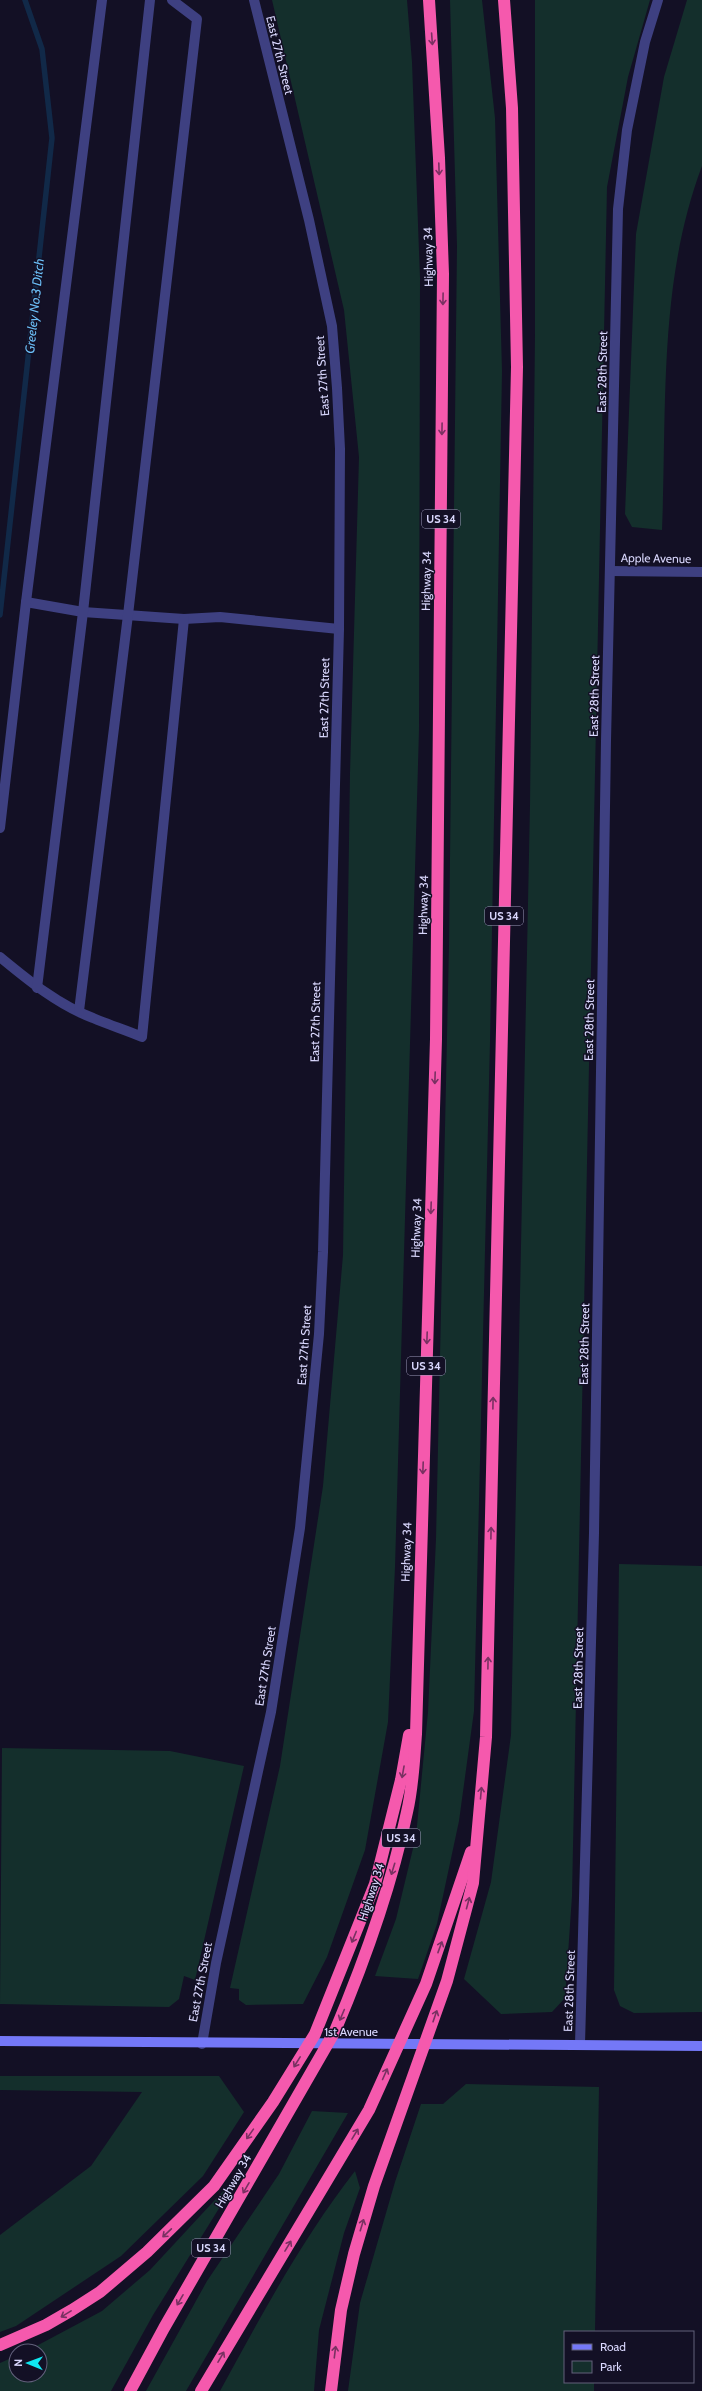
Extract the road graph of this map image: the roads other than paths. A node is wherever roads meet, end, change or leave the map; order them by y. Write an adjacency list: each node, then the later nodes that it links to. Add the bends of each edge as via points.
1 (102, 0): 10 (street)
2 (150, 0): 11 (street)
3 (172, 0): 12 (street, via 197,19)
4 (254, 0): 14 (street, East 27th Street, via 309,220 332,326 340,448)
5 (429, 0): 19 (highway, Highway 34 / US 34, one-way to 19, via 443,274 436,1039)
6 (504, 0): 20 (highway, US 34, one-way to 6, via 486,1736 517,375 512,108)
7 (658, 0): 8 (street, East 28th Street, via 645,42 627,130 618,209)
8 (610, 571): 9 (street, Apple Avenue); 23 (street, East 28th Street, via 594,1533)
9 (702, 572)
10 (26, 602): 11 (street); 15 (street)
11 (83, 612): 12 (street); 17 (street)
12 (128, 615): 13 (street); 18 (street)
13 (184, 618): 14 (street, via 220,617); 18 (street, via 142,1037)
14 (339, 629): 22 (street, East 27th Street, via 318,1350 300,1528 272,1712 216,1963)
15 (0, 828)
16 (0, 957): 17 (street)
17 (37, 988): 18 (street)
18 (79, 1011)
19 (416, 1692): 25 (highway, one-way to 25, via 401,1780 375,1884 315,2034 272,2102 214,2186 147,2252 100,2292 72,2310 46,2325); 26 (highway, Highway 34 / US 34, one-way to 26, via 415,1741 407,1813 386,1892 357,1979 335,2031 294,2106)
20 (477, 1832): 27 (highway, one-way to 20, via 369,2110 426,1984); 28 (highway, US 34, one-way to 20, via 340,2310 354,2254 374,2186 447,1981 473,1883)
21 (0, 2041): 22 (main road, 1st Avenue)
22 (202, 2044): 23 (main road, 1st Avenue)
23 (580, 2044): 24 (main road, 1st Avenue)
24 (702, 2046)
25 (0, 2345)
26 (130, 2391)
27 (201, 2391)
28 (331, 2391)

